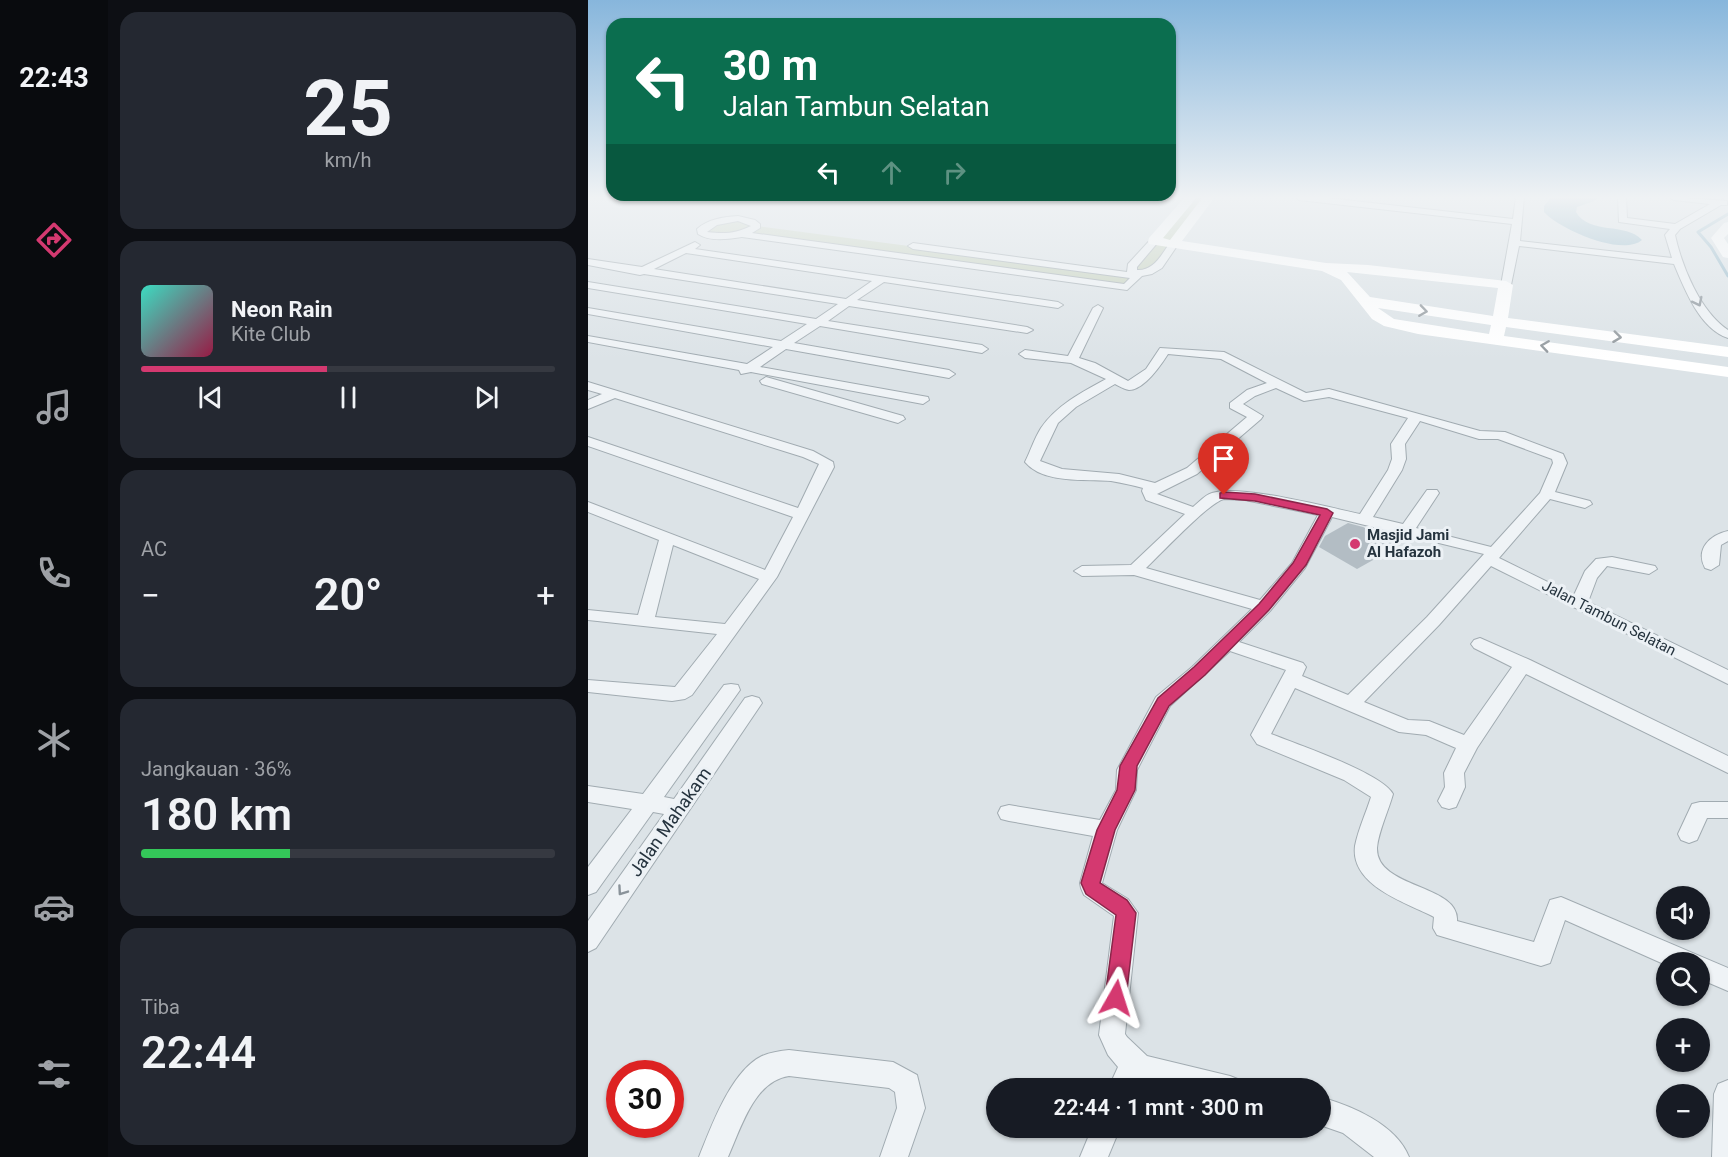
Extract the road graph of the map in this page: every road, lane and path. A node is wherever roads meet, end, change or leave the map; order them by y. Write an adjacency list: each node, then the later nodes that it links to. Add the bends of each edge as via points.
1 (682, 251): 14 (street)
2 (691, 251): 16 (street)
3 (865, 251): 15 (street, via 1127,287)
4 (951, 251): 15 (street)
5 (1146, 251): 15 (street, via 1132,267)
6 (1168, 251): 15 (street, via 1153,272)
7 (1225, 251): 13 (street)
8 (1513, 251): 18 (street)
9 (1584, 251): 12 (street)
10 (1675, 251): 12 (street)
11 (588, 262): 14 (street)
12 (1679, 262): 29 (street, one-way to 29, via 1703,312)
13 (1326, 267): 18 (street); 21 (street, via 1346,277)
14 (641, 271): 19 (street); 22 (street)
15 (1138, 275)
16 (882, 279): 22 (street); 23 (street)
17 (588, 285): 19 (street)
18 (1506, 285): 26 (street)
19 (605, 288): 20 (street); 27 (street)
20 (588, 297)
21 (1366, 301): 26 (street, one-way to 26); 31 (street, via 1377,316 1389,322)
22 (847, 302): 27 (street); 28 (street)
23 (1058, 304)
24 (1098, 308): 36 (street)
25 (588, 312): 32 (street)
26 (1499, 321): 31 (street); 34 (street, one-way to 34)
27 (817, 322): 32 (street); 33 (street)
28 (1027, 330)
29 (1728, 335)
30 (588, 339): 37 (street)
31 (1496, 340): 38 (street, one-way to 31)
32 (783, 345): 37 (street); 39 (street)
33 (982, 349)
34 (1728, 352)
35 (1025, 354): 36 (street)
36 (1073, 360): 40 (street)
37 (749, 368): 44 (street); 47 (street, via 741,374)
38 (1728, 372)
39 (949, 374)
40 (1114, 379): 41 (street, via 1132,385 1151,371 1163,351 1168,350 1224,357); 49 (street, via 1071,405 1046,428 1032,462 1056,471 1120,478)
41 (1275, 384): 46 (street, via 1306,398 1329,393); 49 (street, via 1235,404 1256,416 1192,471)
42 (588, 386): 43 (street)
43 (614, 394): 45 (street); 56 (street, via 826,462 827,467)
44 (923, 400)
45 (588, 405)
46 (1413, 415): 51 (street, via 1479,435 1500,435 1558,458 1560,462); 57 (street, via 1398,444 1395,470)
47 (898, 419)
48 (588, 441): 56 (street)
49 (1155, 487): 54 (street, via 1149,491 1151,497)
50 (1432, 494): 58 (street)
51 (1547, 494): 52 (street); 61 (street)
52 (1585, 504)
53 (588, 507): 60 (street)
54 (1195, 513): 55 (street, Jalan Tambun Selatan, via 1214,497 1234,495); 64 (street, Jalan Tambun Selatan)
55 (1327, 513): 57 (street, Jalan Tambun Selatan); 68 (street, via 1299,565)
56 (800, 514): 66 (street)
57 (1364, 519): 58 (street, Jalan Tambun Selatan)
58 (1407, 529): 61 (street, Jalan Tambun Selatan)
59 (1728, 536): 62 (street, via 1719,538 1710,549)
60 (667, 538): 66 (street); 70 (street)
61 (1491, 556): 67 (street, Jalan Tambun Selatan); 80 (street, via 1433,621)
62 (1712, 565)
63 (1649, 569): 67 (street, via 1600,563)
64 (1136, 570): 65 (street); 68 (street)
65 (1082, 571)
66 (769, 577): 71 (street)
67 (1579, 603): 76 (street, Jalan Tambun Selatan)
68 (1264, 607): 72 (street)
69 (588, 615): 70 (street)
70 (645, 621): 71 (street)
71 (728, 630): 77 (street, via 686,690 678,694)
72 (1227, 644): 75 (street, via 1295,665); 89 (street, via 1163,702 1129,766 1126,790)
73 (1480, 644): 74 (street)
74 (1524, 664): 81 (street); 82 (street)
75 (1290, 678): 80 (street); 93 (street, via 1261,735 1351,775 1383,794 1366,848 1371,869 1382,879 1443,910 1445,928 1541,955 1561,907)
76 (1728, 678)
77 (588, 686)
78 (731, 690): 85 (street, Jalan Mahakam)
79 (752, 703): 86 (street, Jalan Mahakam)
80 (1350, 703): 81 (street, via 1406,727 1429,728)
81 (1468, 745): 84 (street, via 1454,773 1455,787)
82 (1728, 765)
83 (588, 794): 85 (street)
84 (1449, 801)
85 (648, 803): 86 (street); 91 (street, Jalan Mahakam)
86 (679, 808): 92 (street, Jalan Mahakam, one-way to 92)
87 (1727, 808): 90 (street, via 1700,810)
88 (1009, 813): 89 (street)
89 (1106, 830): 96 (street, via 1091,886 1126,913 1112,1035)
90 (1689, 834)
91 (588, 885)
92 (588, 940)
93 (1664, 952)
94 (1710, 972): 95 (street)
95 (1728, 980)
96 (1132, 1063): 97 (street); 98 (street)
97 (1126, 1078)
98 (1185, 1078)
99 (1728, 1094): 106 (street)
100 (1331, 1113): 105 (street, via 1362,1126)
101 (1102, 1138): 104 (street)
102 (714, 1157): 103 (street, via 747,1088 772,1065 789,1063 892,1075 907,1084 911,1108)
103 (894, 1157)
104 (1094, 1157)
105 (1395, 1157)
106 (1726, 1157)

